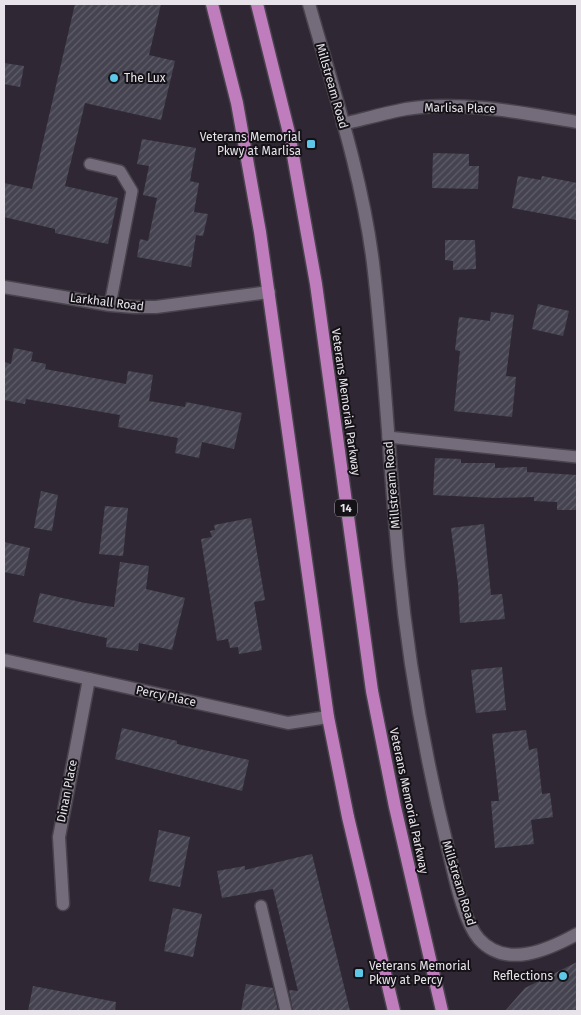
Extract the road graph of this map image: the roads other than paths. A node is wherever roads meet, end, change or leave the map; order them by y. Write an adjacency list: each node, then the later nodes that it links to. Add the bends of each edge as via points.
1 (212, 4): 8 (main road, via 236,103)
2 (257, 4): 20 (main road, Veterans Memorial Parkway / 14, via 289,133 316,284 372,691 394,807)
3 (309, 4): 5 (street, Millstream Road)
4 (577, 122): 5 (street, Marlisa Place, via 500,109 434,106)
5 (343, 124): 10 (street, Millstream Road, via 360,190 372,262)
6 (90, 164): 9 (lane, via 120,171 132,191)
7 (4, 287): 9 (street, Larkhall Road)
8 (269, 292): 9 (street, Larkhall Road, via 156,308); 14 (main road)
9 (110, 305)
10 (388, 437): 11 (lane); 17 (street, Millstream Road, via 399,568 418,714 434,794 470,924 486,946 500,952 523,955)
11 (577, 457)
12 (4, 660): 13 (street, Percy Place)
13 (88, 679): 14 (street, Percy Place, via 288,722); 15 (street, Dinan Place, via 59,837)
14 (328, 717): 19 (main road)
15 (63, 904)
16 (261, 906): 18 (lane)
17 (577, 934)
18 (286, 1011)
19 (394, 1011)
20 (442, 1011)

